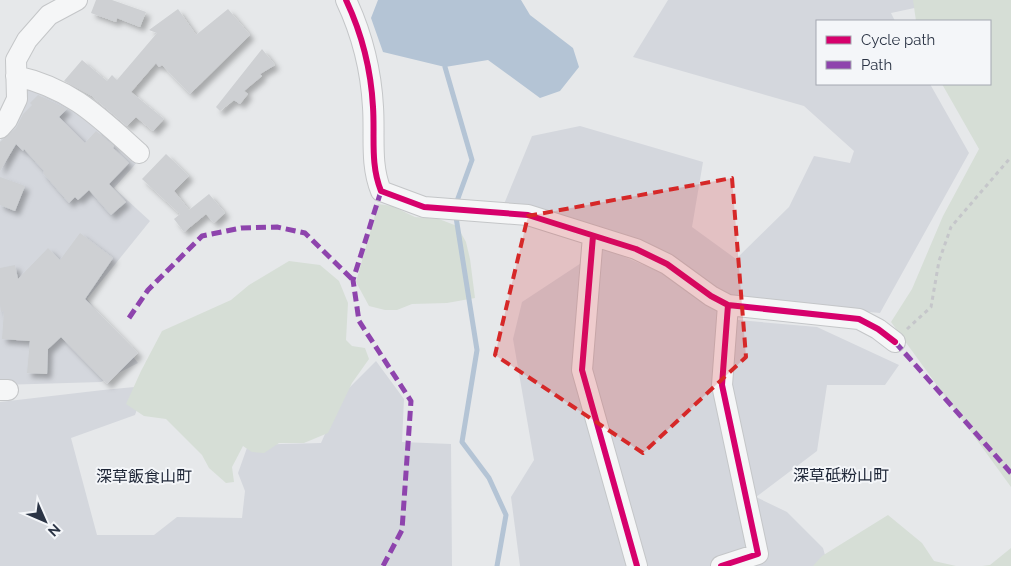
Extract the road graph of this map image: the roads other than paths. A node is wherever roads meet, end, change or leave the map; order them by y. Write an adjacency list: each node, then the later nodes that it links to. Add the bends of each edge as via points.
1 (77, 0): 3 (street, via 49,15 27,40 16,60)
2 (346, 0): 6 (street, via 366,52 373,106 373,152 381,191 424,207 528,215)
3 (16, 76): 4 (street, via 17,99); 5 (street, via 68,95 89,108)
4 (0, 128)
5 (139, 153)
6 (593, 236): 7 (street, via 636,249 667,264); 9 (street, via 582,370)
7 (728, 305): 8 (street, via 859,319); 10 (street, via 722,385 758,554)
8 (894, 342)
9 (637, 566)
10 (721, 566)

